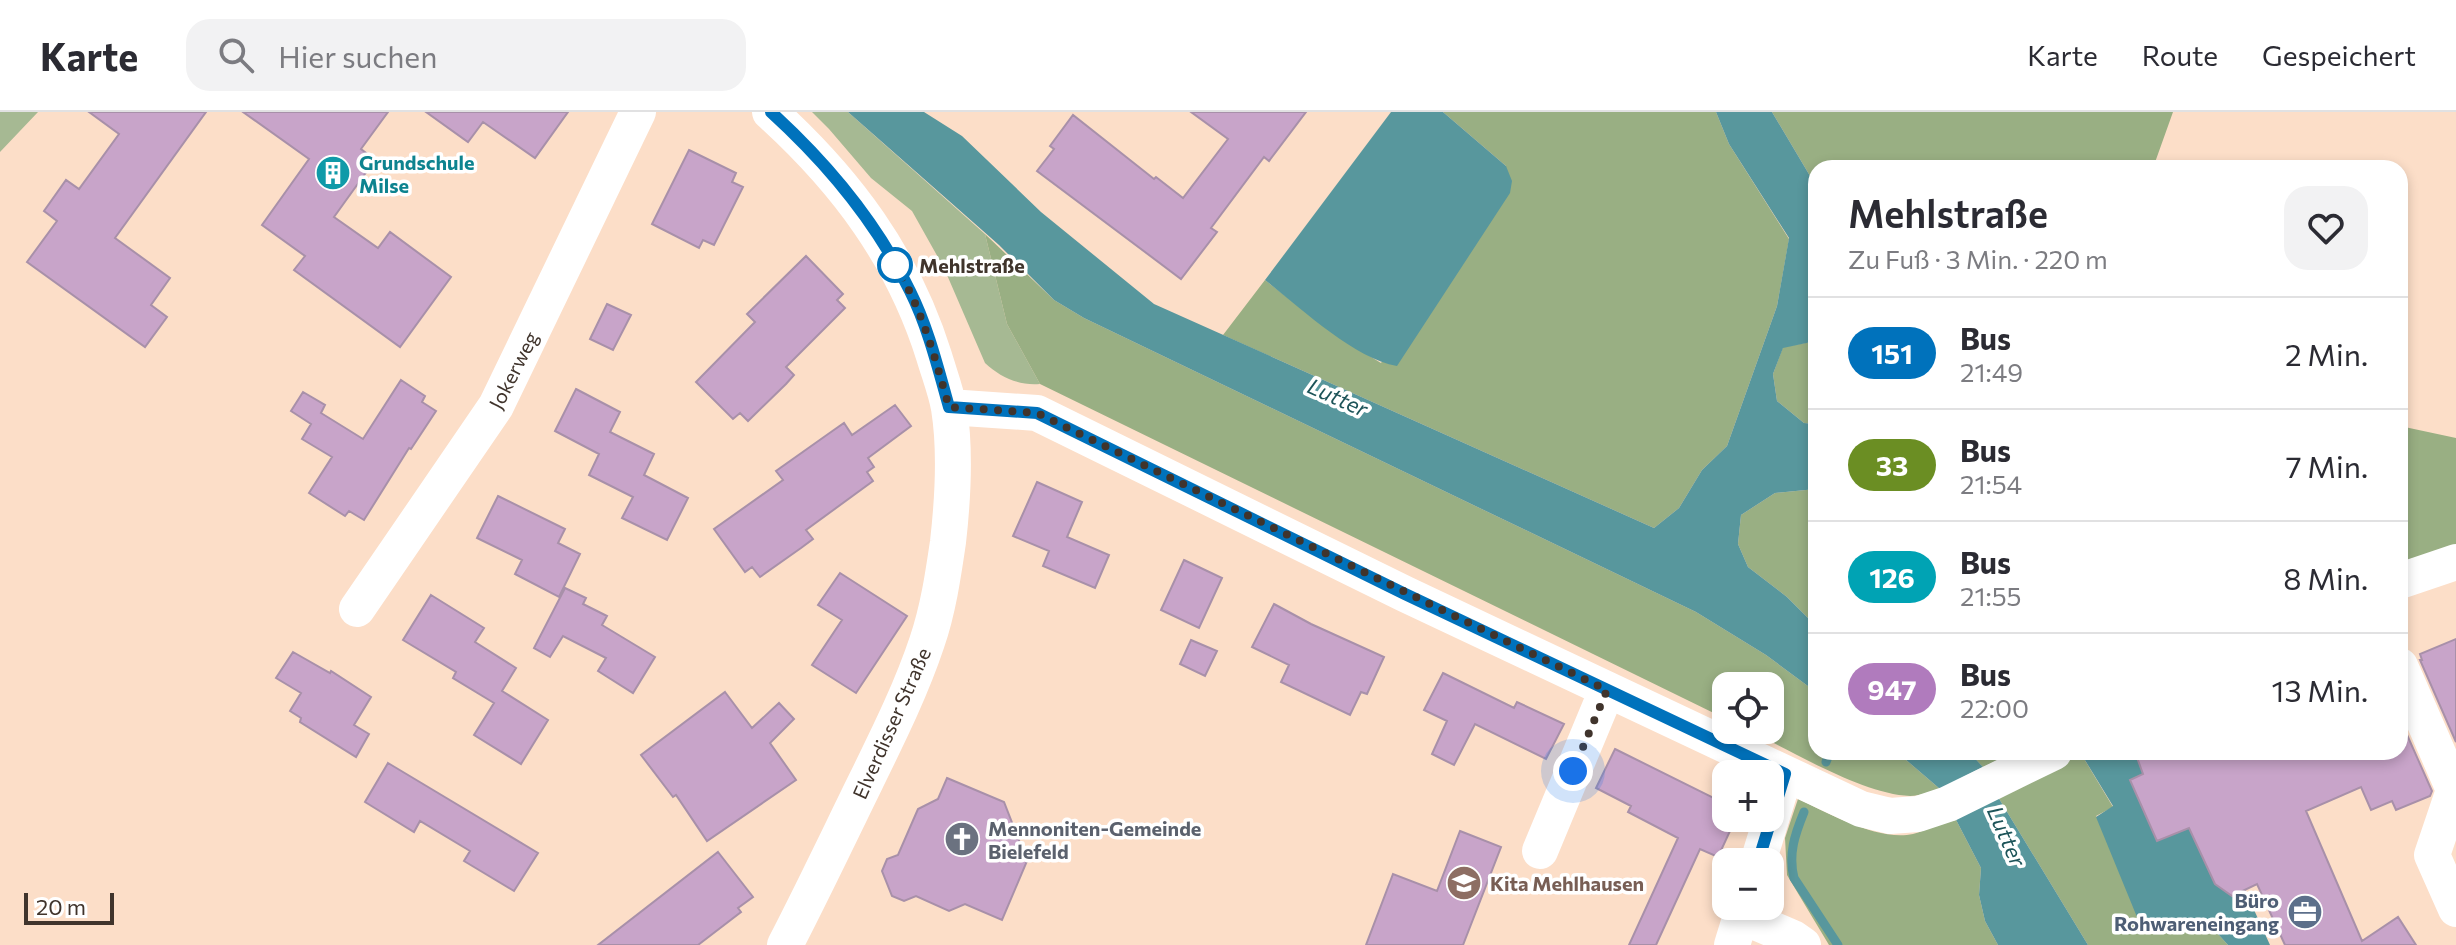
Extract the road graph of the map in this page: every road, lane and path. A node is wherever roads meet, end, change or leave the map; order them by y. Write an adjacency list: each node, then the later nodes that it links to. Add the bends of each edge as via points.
1 (638, 112): 6 (street, Jokerweg, via 496,406)
2 (770, 112): 3 (street, Elverdisser Straße, via 826,166 883,244 921,316)
3 (949, 407): 8 (street, via 1037,413); 15 (street, Elverdisser Straße, via 953,500 941,592 928,640 889,735)
4 (2456, 562): 5 (street)
5 (2408, 580)
6 (357, 609)
7 (2408, 684): 13 (street, via 2454,790 2432,855)
8 (1607, 690): 10 (street); 12 (street)
9 (2037, 760): 10 (street, via 1948,804 1890,816 1861,809)
10 (1785, 774): 11 (street)
11 (1762, 848)
12 (1540, 851)
13 (2456, 909)
14 (1739, 922): 16 (street)
15 (785, 945)
16 (1803, 945)

